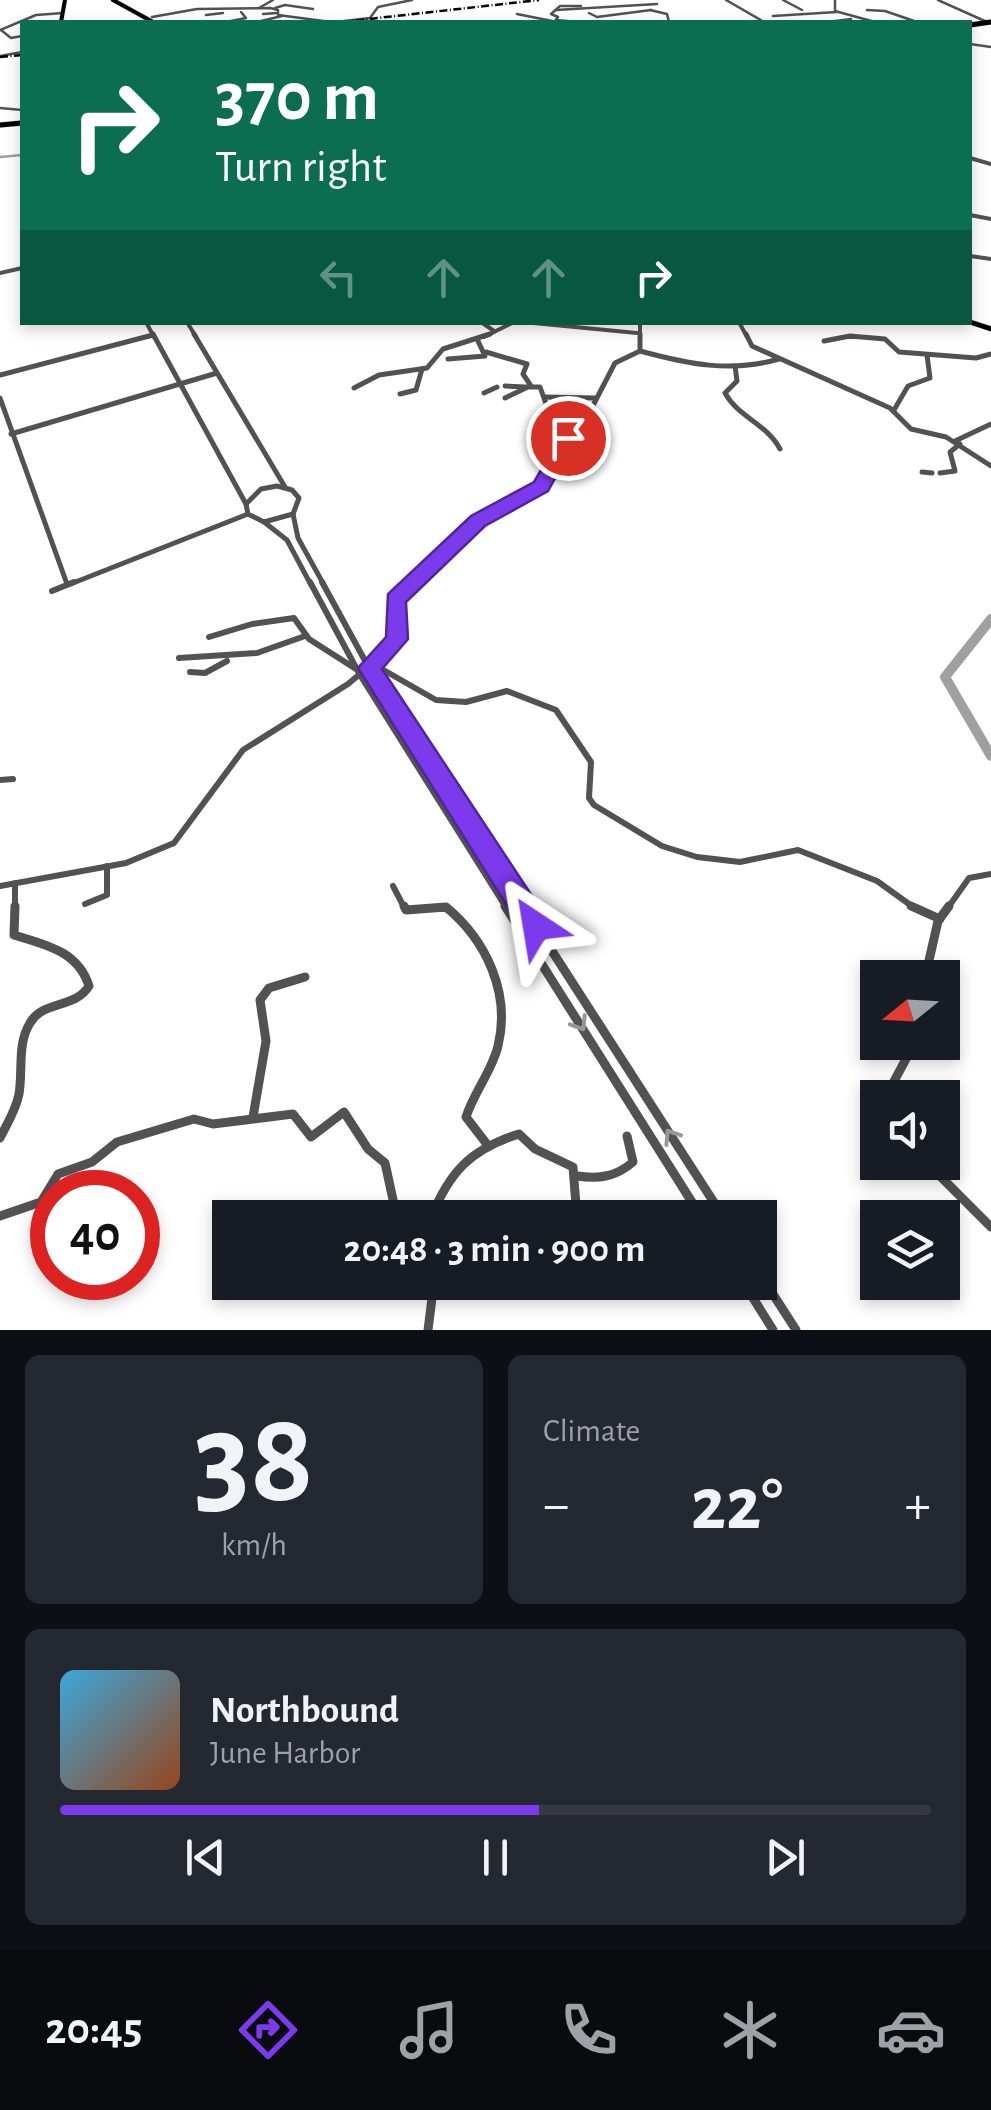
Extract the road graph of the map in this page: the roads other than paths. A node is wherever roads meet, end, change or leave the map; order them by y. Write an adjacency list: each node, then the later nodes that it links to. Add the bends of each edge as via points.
1 (74, 0): 10 (street)
2 (104, 0): 39 (main road)
3 (113, 0): 40 (main road)
4 (273, 0): 16 (street)
5 (412, 0): 44 (street)
6 (726, 0): 48 (street)
7 (784, 0): 23 (street)
8 (836, 0): 25 (street)
9 (938, 0): 53 (street)
10 (65, 1): 26 (main road)
11 (635, 3): 13 (street); 20 (street); 24 (street)
12 (208, 4): 15 (street); 40 (street)
13 (657, 4)
14 (581, 6): 19 (street)
15 (232, 7): 18 (street); 27 (street)
16 (258, 9): 18 (street); 22 (street)
17 (313, 9): 22 (street)
18 (243, 10): 31 (street); 41 (street, via 246,18)
19 (556, 10): 24 (street); 46 (street, via 551,14)
20 (651, 10): 24 (street, via 598,17); 47 (street)
21 (867, 10): 34 (street)
22 (275, 11): 28 (street); 32 (street)
23 (802, 11): 25 (street); 33 (street)
24 (588, 12)
25 (837, 12): 36 (street)
26 (63, 14): 37 (street); 38 (main road)
27 (222, 14): 30 (street)
28 (263, 14)
29 (516, 14): 35 (street); 45 (street)
30 (206, 15)
31 (233, 16)
32 (282, 16): 42 (street); 43 (street)
33 (773, 16)
34 (908, 18): 51 (street); 52 (street)
35 (510, 19)
36 (858, 19): 49 (street); 50 (street)
37 (26, 20)
38 (62, 20)
39 (139, 20)
40 (152, 20)
41 (236, 20)
42 (265, 20)
43 (316, 20)
44 (352, 20)
45 (538, 20)
46 (556, 20)
47 (668, 20)
48 (761, 20)
49 (848, 20)
50 (870, 20)
51 (890, 20)
52 (912, 20)
53 (990, 23)
54 (148, 325): 65 (street)
55 (189, 325): 76 (street)
56 (485, 325): 62 (street)
57 (507, 325): 62 (street)
58 (562, 325): 63 (street)
59 (599, 325): 63 (street)
60 (639, 325): 64 (street)
61 (740, 325): 73 (street, via 749,344)
62 (494, 331): 66 (street)
63 (600, 332): 64 (street)
64 (637, 333): 68 (street)
65 (153, 336): 77 (street); 78 (street)
66 (477, 338): 69 (street); 75 (street, via 443,349)
67 (824, 341): 70 (street, via 882,338 897,352)
68 (640, 351): 74 (street, via 701,368); 88 (street, via 614,363)
69 (486, 352): 72 (street); 80 (street, via 527,364 523,374)
70 (927, 354): 71 (street); 89 (street, via 930,378 908,386)
71 (991, 354)
72 (448, 359)
73 (780, 359): 74 (street); 89 (street)
74 (735, 366): 94 (street, via 738,379 725,392 732,407 766,427)
75 (422, 369): 82 (street); 84 (street, via 416,390)
76 (217, 373): 78 (street); 97 (street)
77 (0, 375)
78 (181, 384): 92 (street); 98 (street)
79 (505, 386): 80 (street)
80 (530, 386): 85 (street, via 542,388); 87 (street)
81 (496, 387): 83 (street)
82 (354, 388)
83 (484, 393)
84 (400, 394)
85 (544, 397): 88 (street); 90 (street, via 551,413)
86 (0, 398): 92 (street)
87 (505, 398)
88 (595, 398): 90 (street)
89 (894, 410): 93 (street, via 911,429)
90 (588, 414): 108 (street, via 541,486 478,521 395,599 397,639)
91 (991, 424): 93 (street)
92 (11, 434): 102 (street)
93 (958, 443): 95 (street); 96 (street, via 950,453 955,472)
94 (780, 449)
95 (991, 466)
96 (922, 472)
97 (285, 487): 98 (street, via 260,490); 100 (street, via 300,498)
98 (246, 504): 99 (street)
99 (248, 514): 101 (street); 102 (street)
100 (293, 514): 101 (street); 108 (street, via 298,538)
101 (264, 522): 110 (street, via 287,540)
102 (67, 584): 103 (street)
103 (52, 590)
104 (305, 636): 105 (street, via 294,618); 107 (street); 110 (street)
105 (209, 637)
106 (178, 658): 107 (street)
107 (228, 660): 109 (street, via 205,674)
108 (371, 666): 110 (street); 119 (street, via 446,705 507,691 552,708 591,762 594,805 664,847 736,862 798,850 876,881); 132 (street, one-way to 108)
109 (190, 672)
110 (359, 672): 113 (street, via 243,750 174,842); 131 (street, one-way to 131)
111 (13, 779): 112 (street)
112 (0, 780)
113 (107, 866): 115 (street); 118 (street, via 107,895)
114 (991, 874): 119 (street, via 969,878)
115 (15, 883): 116 (street); 124 (street, via 14,935 61,950 84,971 88,986 80,999 32,1017 17,1100)
116 (0, 886)
117 (392, 886): 125 (street, via 406,910 448,908 472,928 487,958 502,1024 488,1074 466,1116)
118 (85, 904)
119 (940, 919): 120 (street)
120 (929, 960)
121 (305, 978): 122 (street, via 269,988 260,1000 266,1041)
122 (253, 1117): 128 (street, via 296,1115 310,1138 347,1112 368,1149 385,1163); 133 (street, via 212,1124 194,1119 117,1142 92,1162 58,1174 42,1202)
123 (627, 1136): 126 (street, via 628,1168 605,1179)
124 (0, 1138)
125 (486, 1142): 126 (street, via 522,1135); 129 (street, via 455,1168)
126 (577, 1176): 130 (street)
127 (944, 1180): 134 (street)
128 (393, 1200)
129 (440, 1200)
130 (573, 1200)
131 (691, 1200)
132 (712, 1200)
133 (0, 1216)
134 (991, 1227)
135 (432, 1300): 138 (street)
136 (754, 1300): 139 (street)
137 (777, 1300): 140 (street)
138 (428, 1330)
139 (773, 1330)
140 (796, 1330)

